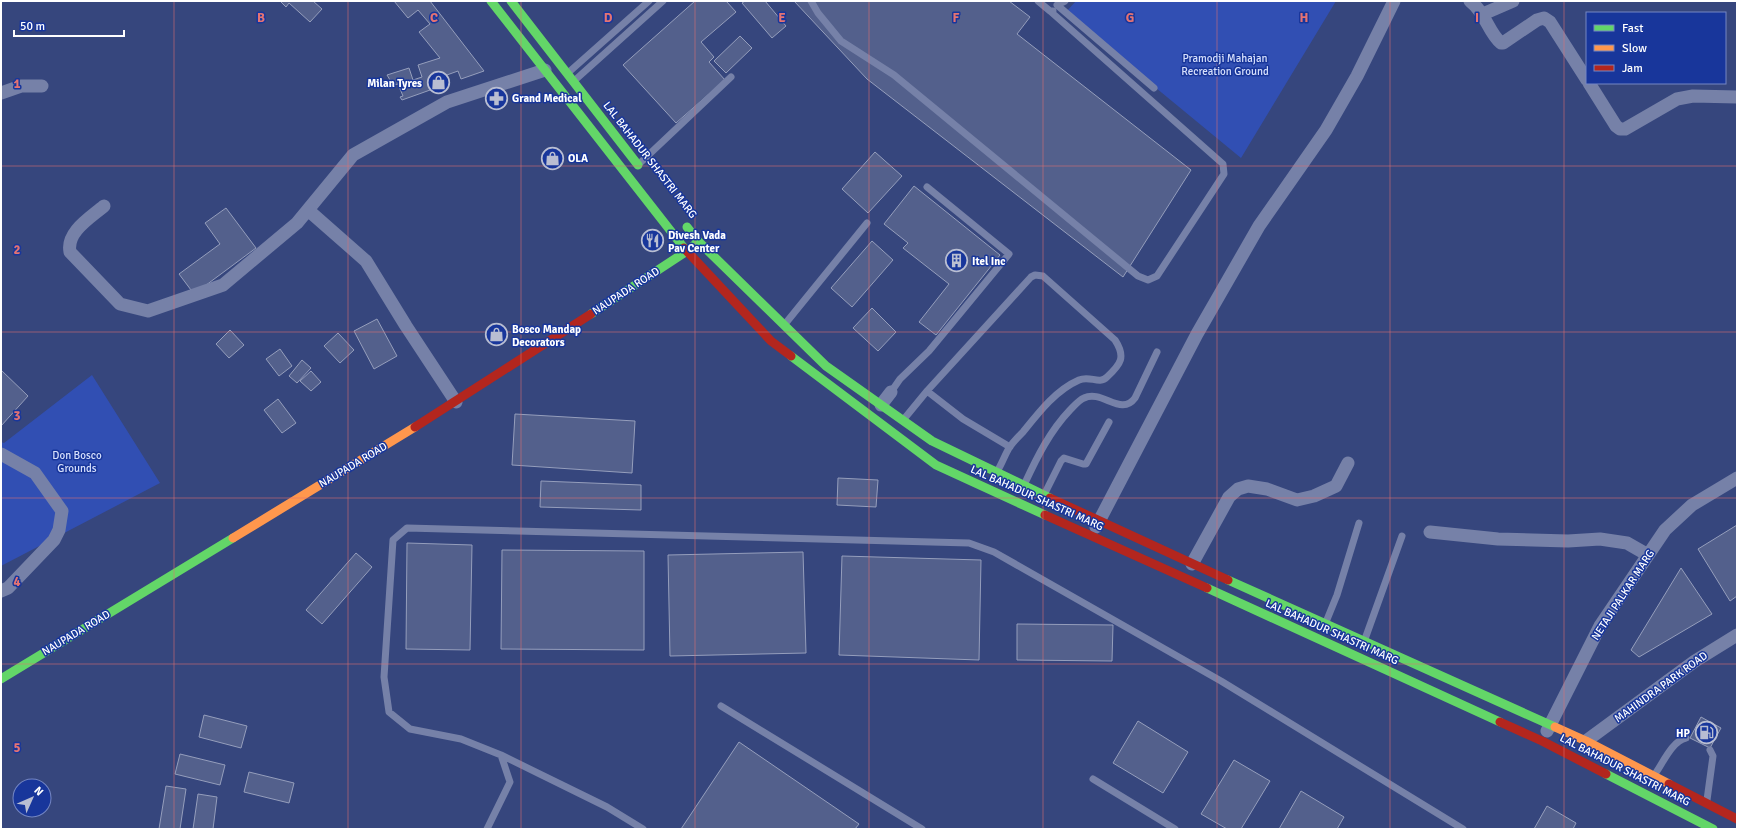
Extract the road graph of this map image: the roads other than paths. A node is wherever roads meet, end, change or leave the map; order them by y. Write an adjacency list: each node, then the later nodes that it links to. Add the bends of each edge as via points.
1 (491, 1): 14 (main road, LAL BAHADUR SHASTRI MARG)
2 (510, 1): 15 (main road, LAL BAHADUR SHASTRI MARG)
3 (649, 1): 15 (lane)
4 (663, 1): 18 (lane)
5 (811, 1): 12 (lane, via 841,41 894,75 1138,276 1148,280 1157,276 1224,174 1223,164)
6 (1038, 1): 12 (lane)
7 (1065, 1): 11 (lane)
8 (1394, 1): 48 (street, via 1357,76 1326,130 1259,226 1197,334)
9 (1470, 1): 13 (street)
10 (1514, 1): 13 (street)
11 (1056, 3): 12 (lane, via 1054,11); 21 (lane)
12 (1050, 11)
13 (1483, 14): 17 (street, via 1501,44 1544,18 1550,22)
14 (545, 70): 27 (street, via 447,102 353,155); 31 (main road, LAL BAHADUR SHASTRI MARG)
15 (568, 73): 18 (main road, LAL BAHADUR SHASTRI MARG)
16 (731, 77): 24 (lane)
17 (1586, 78)
18 (574, 81): 24 (main road, LAL BAHADUR SHASTRI MARG)
19 (1590, 84): 23 (street, via 1620,129 1625,129 1677,99 1693,96)
20 (42, 86): 22 (street, via 21,86)
21 (1154, 88)
22 (1, 93)
23 (1737, 97)
24 (640, 168)
25 (927, 187): 35 (lane, via 1009,254 929,351 900,379)
26 (104, 206): 27 (street, via 73,233 68,244 70,252 120,304 148,311 223,285 268,249)
27 (308, 210): 36 (street, via 366,261)
28 (680, 218): 30 (main road, LAL BAHADUR SHASTRI MARG)
29 (867, 224): 32 (lane)
30 (698, 241): 31 (main road, NAUPADA ROAD); 32 (main road, LAL BAHADUR SHASTRI MARG)
31 (687, 251): 32 (main road, LAL BAHADUR SHASTRI MARG); 36 (main road, NAUPADA ROAD)
32 (778, 333): 37 (main road, LAL BAHADUR SHASTRI MARG); 42 (main road, LAL BAHADUR SHASTRI MARG)
33 (1156, 352): 46 (lane, via 1131,404 1120,405 1091,396 1085,397 1056,424)
34 (927, 391): 38 (lane); 40 (lane, via 963,419); 40 (lane, via 1031,277 1043,276 1115,340 1120,348 1121,360 1106,379 1099,381 1085,377 1052,398)
35 (891, 392): 37 (street)
36 (456, 402): 59 (main road, NAUPADA ROAD)
37 (882, 405): 38 (main road, LAL BAHADUR SHASTRI MARG)
38 (904, 421): 42 (main road, LAL BAHADUR SHASTRI MARG, via 932,441)
39 (1109, 422): 47 (lane, via 1086,464 1068,458 1061,461)
40 (1010, 447): 44 (lane)
41 (1, 454): 55 (street, via 35,473 62,511 59,530 54,540 8,588)
42 (939, 456): 44 (main road, LAL BAHADUR SHASTRI MARG); 47 (main road, LAL BAHADUR SHASTRI MARG)
43 (1348, 463): 54 (street, via 1336,486 1314,496 1297,500 1267,489 1248,486 1238,489 1229,498)
44 (997, 472): 46 (main road, LAL BAHADUR SHASTRI MARG)
45 (1737, 478): 53 (street, NETAJI PALKAR MARG, via 1692,505 1665,530)
46 (1024, 486): 47 (main road, LAL BAHADUR SHASTRI MARG)
47 (1040, 503): 48 (main road, LAL BAHADUR SHASTRI MARG); 51 (main road, LAL BAHADUR SHASTRI MARG)
48 (1098, 521): 51 (street); 54 (main road, LAL BAHADUR SHASTRI MARG)
49 (1359, 522): 56 (lane, via 1337,595)
50 (1430, 532): 53 (street, via 1498,539 1600,539 1627,543)
51 (1092, 536): 63 (main road, LAL BAHADUR SHASTRI MARG)
52 (1402, 536): 58 (lane)
53 (1648, 555): 61 (street, NETAJI PALKAR MARG, via 1600,626)
54 (1192, 564): 56 (main road, LAL BAHADUR SHASTRI MARG)
55 (1, 590)
56 (1325, 624): 58 (main road, LAL BAHADUR SHASTRI MARG)
57 (1737, 636): 64 (street, MAHINDRA PARK ROAD, via 1695,661)
58 (1364, 642): 61 (main road, LAL BAHADUR SHASTRI MARG)
59 (1, 679)
60 (721, 706): 73 (lane)
61 (1550, 726): 63 (street, NETAJI PALKAR MARG); 64 (main road, LAL BAHADUR SHASTRI MARG)
62 (1686, 738): 67 (lane, via 1674,746)
63 (1542, 741): 76 (main road, LAL BAHADUR SHASTRI MARG)
64 (1586, 741): 67 (main road, LAL BAHADUR SHASTRI MARG)
65 (1710, 750): 69 (lane, via 1713,756)
66 (501, 755): 71 (lane, via 510,782); 72 (lane, via 606,807); 75 (lane, via 461,739 410,729 390,712 384,677 393,540 407,528 969,543 994,552 1221,681)
67 (1654, 776): 69 (main road, LAL BAHADUR SHASTRI MARG)
68 (1093, 779): 74 (lane)
69 (1706, 803): 70 (main road, LAL BAHADUR SHASTRI MARG)
70 (1737, 819)
71 (487, 829)
72 (643, 829)
73 (922, 829)
74 (1174, 829)
75 (1463, 829)
76 (1713, 829)

